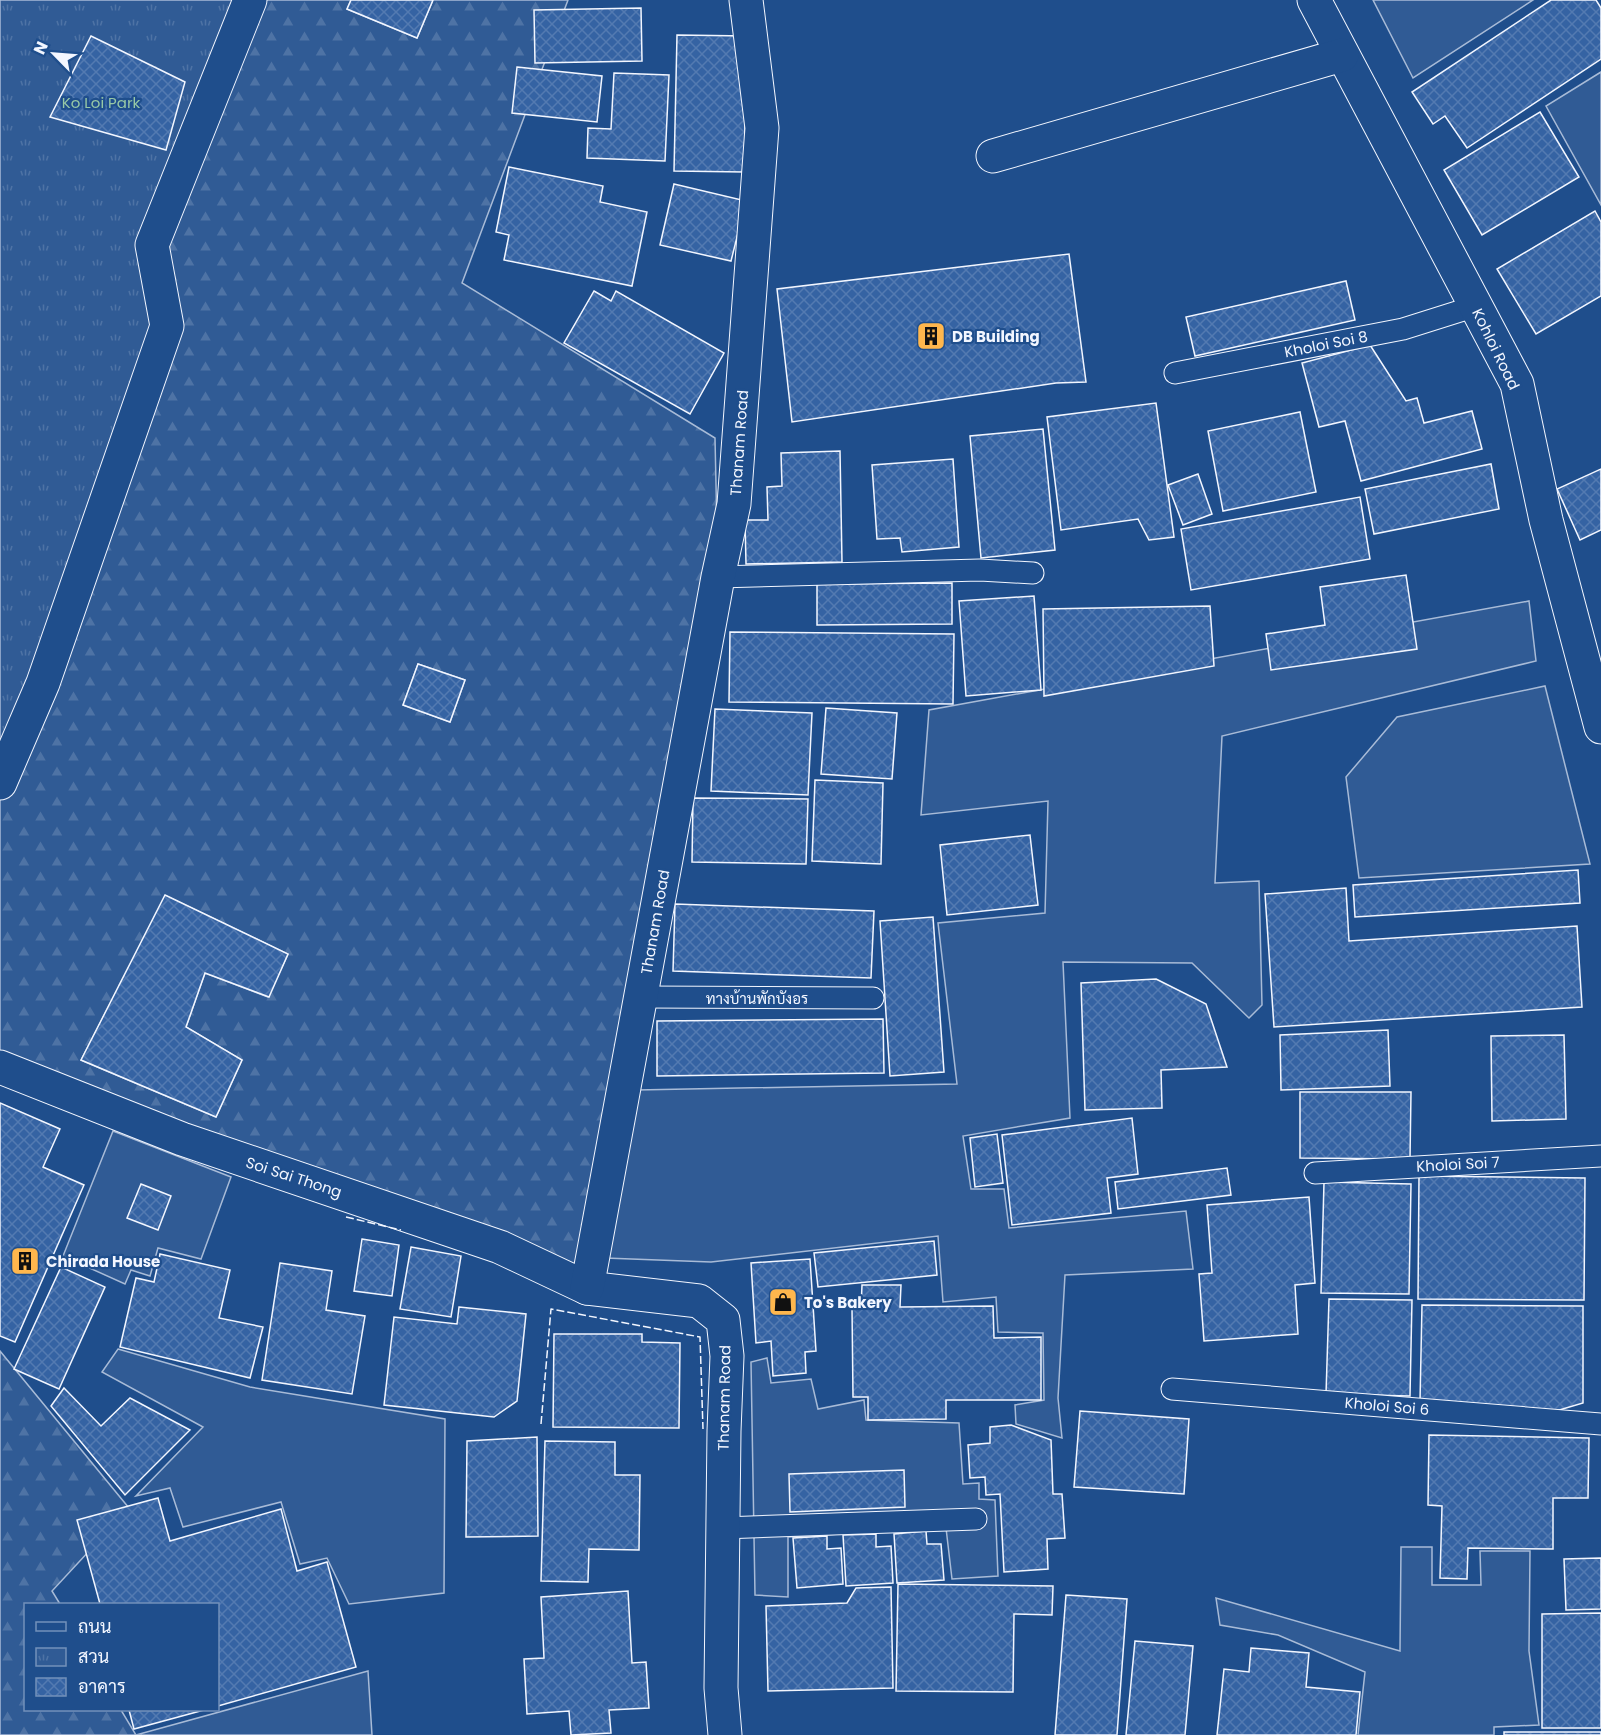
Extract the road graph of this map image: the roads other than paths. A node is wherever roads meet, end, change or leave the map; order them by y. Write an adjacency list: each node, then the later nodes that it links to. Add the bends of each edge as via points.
1 (250, 0): 11 (street, via 152,245 167,326 43,683)
2 (746, 0): 9 (street, Thanam Road, via 762,128 735,504)
3 (1314, 0): 4 (street, Kohloi Road)
4 (1342, 55): 5 (street); 6 (street, Kohloi Road)
5 (993, 156)
6 (1476, 306): 7 (lane, Kholoi Soi 8, via 1403,329); 10 (street, Kohloi Road, via 1517,384 1546,520)
7 (1175, 373)
8 (1034, 573): 9 (lane, via 980,570)
9 (718, 577): 12 (street, Thanam Road)
10 (1601, 727)
11 (0, 783)
12 (641, 997): 13 (lane, ทางบ้านพักบังอร); 17 (street, Thanam Road)
13 (873, 998)
14 (0, 1067): 17 (street, Soi Sai Thong, via 182,1139 500,1247)
15 (1601, 1156): 16 (lane, Kholoi Soi 7)
16 (1315, 1173)
17 (587, 1288): 21 (street, Thanam Road, via 699,1301 723,1320 727,1356)
18 (1172, 1389): 19 (lane, Kholoi Soi 6)
19 (1601, 1424)
20 (976, 1519): 21 (lane)
21 (723, 1528): 22 (street, Thanam Road)
22 (724, 1735)

